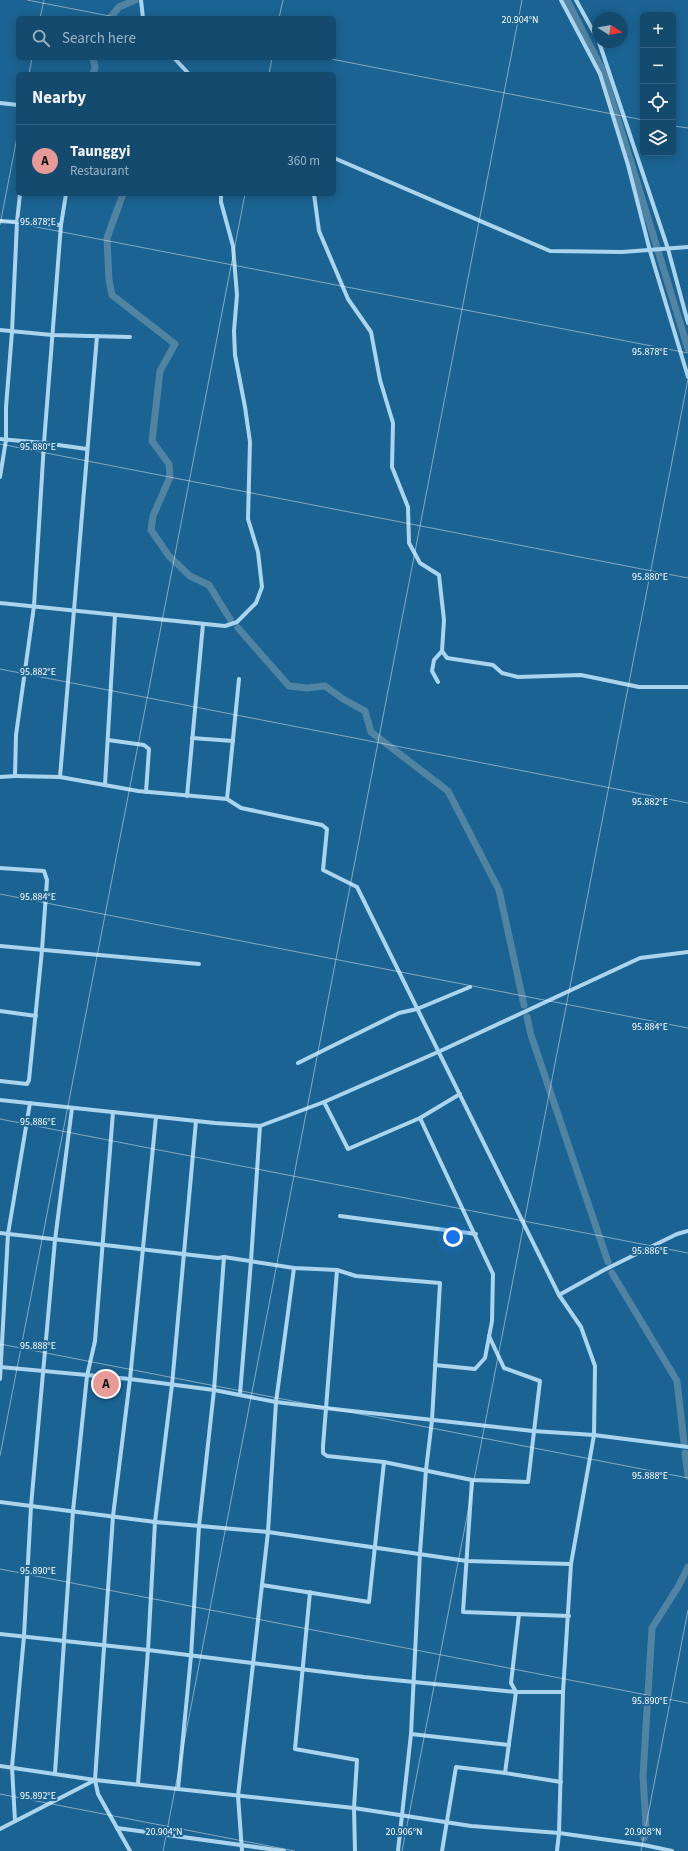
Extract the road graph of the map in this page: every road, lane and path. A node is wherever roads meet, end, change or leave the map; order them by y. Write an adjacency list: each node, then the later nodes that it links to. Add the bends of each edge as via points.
1 (141, 0): 4 (street)
2 (561, 0): 21 (street, via 600,74)
3 (576, 0): 5 (street)
4 (143, 16)
5 (592, 30)
6 (600, 48): 20 (street)
7 (176, 60): 8 (street)
8 (187, 72)
9 (0, 103): 10 (street)
10 (16, 105)
11 (336, 159): 21 (street, via 550,251)
12 (20, 196): 17 (street)
13 (66, 196): 18 (street)
14 (221, 196): 38 (street, via 233,246 236,295 235,355 250,442 248,519 258,552 262,587 256,603 237,622 224,626)
15 (314, 196): 39 (street, via 319,231 348,299 372,332 380,380 393,423 392,467 408,507 409,543 420,563 439,575 444,620)
16 (0, 220): 17 (street)
17 (17, 222): 18 (street); 24 (street)
18 (61, 225): 25 (street)
19 (688, 247): 20 (street)
20 (666, 249): 21 (street); 22 (street)
21 (651, 251): 28 (street)
22 (688, 322)
23 (0, 330): 24 (street)
24 (12, 332): 25 (street); 30 (street)
25 (52, 335): 26 (street); 31 (street)
26 (97, 336): 27 (street); 32 (street)
27 (130, 337)
28 (688, 377)
29 (0, 439): 30 (street)
30 (6, 440): 31 (street); 33 (street)
31 (44, 443): 32 (street); 35 (street)
32 (87, 449): 36 (street)
33 (0, 477)
34 (0, 602): 35 (street)
35 (34, 606): 36 (street); 47 (street, via 16,735)
36 (74, 610): 37 (street); 48 (street)
37 (115, 615): 38 (street); 44 (street)
38 (203, 624): 43 (street)
39 (442, 651): 41 (street, via 434,660 432,671); 42 (street, via 447,658 493,665 502,673 518,677 581,675 639,687)
40 (239, 679): 45 (street)
41 (438, 682)
42 (688, 687)
43 (192, 738): 45 (street); 51 (street)
44 (108, 740): 49 (street); 50 (street, via 144,745 149,749)
45 (233, 741): 52 (street)
46 (0, 776): 47 (street)
47 (14, 776): 48 (street)
48 (60, 777): 49 (street)
49 (105, 785): 50 (street)
50 (146, 792): 51 (street)
51 (187, 796): 52 (street)
52 (227, 799): 59 (street, via 241,808 327,828 323,870 357,886)
53 (0, 868): 55 (street, via 44,871 46,874)
54 (0, 946): 55 (street)
55 (42, 950): 57 (street); 61 (street)
56 (688, 952): 62 (street, via 640,958)
57 (199, 964)
58 (470, 987): 59 (street)
59 (417, 1009): 62 (street); 63 (street, via 399,1013)
60 (0, 1011): 61 (street)
61 (36, 1016): 64 (street, via 29,1082 26,1084)
62 (438, 1052): 65 (street); 67 (street)
63 (298, 1063)
64 (0, 1080)
65 (460, 1094): 72 (street); 88 (street)
66 (0, 1100): 68 (street)
67 (324, 1102): 72 (street, via 348,1149); 74 (street)
68 (30, 1103): 69 (street); 78 (street)
69 (72, 1108): 70 (street); 80 (street)
70 (113, 1112): 71 (street); 81 (street)
71 (156, 1117): 73 (street); 82 (street)
72 (420, 1118): 79 (street)
73 (196, 1121): 74 (street); 83 (street)
74 (260, 1126): 85 (street)
75 (340, 1216): 79 (street)
76 (688, 1231): 88 (street, via 664,1240)
77 (0, 1233): 78 (street)
78 (8, 1234): 80 (street); 91 (street)
79 (476, 1234): 89 (street, via 493,1274 492,1322)
80 (55, 1240): 81 (street); 92 (street)
81 (102, 1244): 82 (street); 93 (street, via 95,1341)
82 (142, 1249): 83 (street); 95 (street)
83 (184, 1254): 84 (street); 96 (street)
84 (224, 1257): 85 (street); 97 (street)
85 (251, 1261): 86 (street); 98 (street)
86 (294, 1268): 87 (street); 99 (street)
87 (337, 1270): 90 (street, via 356,1276 440,1283); 100 (street)
88 (560, 1295): 103 (street, via 580,1327 595,1366)
89 (489, 1336): 90 (street, via 485,1358 475,1369); 102 (street, via 504,1368 540,1381)
90 (435, 1365): 101 (street)
91 (0, 1367): 92 (street); 94 (street)
92 (44, 1372): 93 (street); 109 (street)
93 (87, 1376): 95 (street); 110 (street)
94 (0, 1378)
95 (130, 1379): 96 (street); 111 (street)
96 (172, 1385): 97 (street); 112 (street)
97 (214, 1390): 98 (street); 113 (street)
98 (240, 1394): 99 (street)
99 (276, 1402): 100 (street); 114 (street)
100 (325, 1408): 101 (street); 105 (street, via 324,1453 327,1456)
101 (432, 1420): 102 (street); 106 (street)
102 (533, 1431): 103 (street); 107 (street, via 528,1482)
103 (594, 1435): 104 (street); 118 (street)
104 (688, 1447)
105 (384, 1462): 106 (street); 115 (street)
106 (426, 1470): 107 (street); 116 (street)
107 (472, 1480): 117 (street)
108 (0, 1502): 109 (street)
109 (31, 1506): 110 (street); 124 (street)
110 (73, 1511): 111 (street); 125 (street)
111 (113, 1516): 112 (street); 126 (street)
112 (155, 1522): 113 (street); 127 (street)
113 (199, 1526): 114 (street); 128 (street)
114 (268, 1532): 115 (street); 119 (street)
115 (375, 1548): 116 (street); 120 (street, via 368,1602)
116 (420, 1553): 117 (street); 131 (street)
117 (467, 1561): 118 (street); 121 (street, via 463,1612)
118 (571, 1564): 122 (street)
119 (262, 1585): 120 (street); 129 (street)
120 (310, 1592): 130 (street)
121 (519, 1614): 122 (street); 132 (street, via 511,1683)
122 (569, 1616): 133 (street)
123 (0, 1634): 124 (street)
124 (24, 1636): 125 (street); 137 (street)
125 (65, 1642): 126 (street); 138 (street)
126 (105, 1646): 127 (street); 140 (street)
127 (148, 1650): 128 (street); 142 (street)
128 (191, 1656): 129 (street); 143 (street)
129 (253, 1663): 130 (street); 144 (street)
130 (303, 1669): 131 (street); 145 (street, via 295,1749 357,1760)
131 (414, 1682): 132 (street); 134 (street)
132 (516, 1692): 133 (street); 135 (street)
133 (563, 1692): 141 (street)
134 (410, 1734): 135 (street); 146 (street)
135 (509, 1746): 139 (street)
136 (0, 1766): 137 (street)
137 (12, 1767): 138 (street); 147 (street)
138 (55, 1774): 140 (street)
139 (505, 1774): 141 (street); 148 (street, via 456,1767)
140 (95, 1780): 142 (street); 147 (street); 149 (street, via 98,1794)
141 (561, 1782): 151 (street)
142 (138, 1784): 143 (street)
143 (178, 1789): 144 (street)
144 (238, 1796): 145 (street); 152 (street)
145 (354, 1808): 146 (street); 156 (street)
146 (402, 1816): 148 (street); 157 (street)
147 (15, 1821): 150 (street)
148 (447, 1822): 151 (street); 158 (street)
149 (117, 1828): 152 (street); 153 (street)
150 (0, 1829)
151 (559, 1833): 159 (street); 160 (street)
152 (242, 1846): 154 (street); 155 (street)
153 (130, 1851)
154 (242, 1851)
155 (284, 1851)
156 (355, 1851)
157 (398, 1851)
158 (442, 1851)
159 (556, 1851)
160 (672, 1851)

